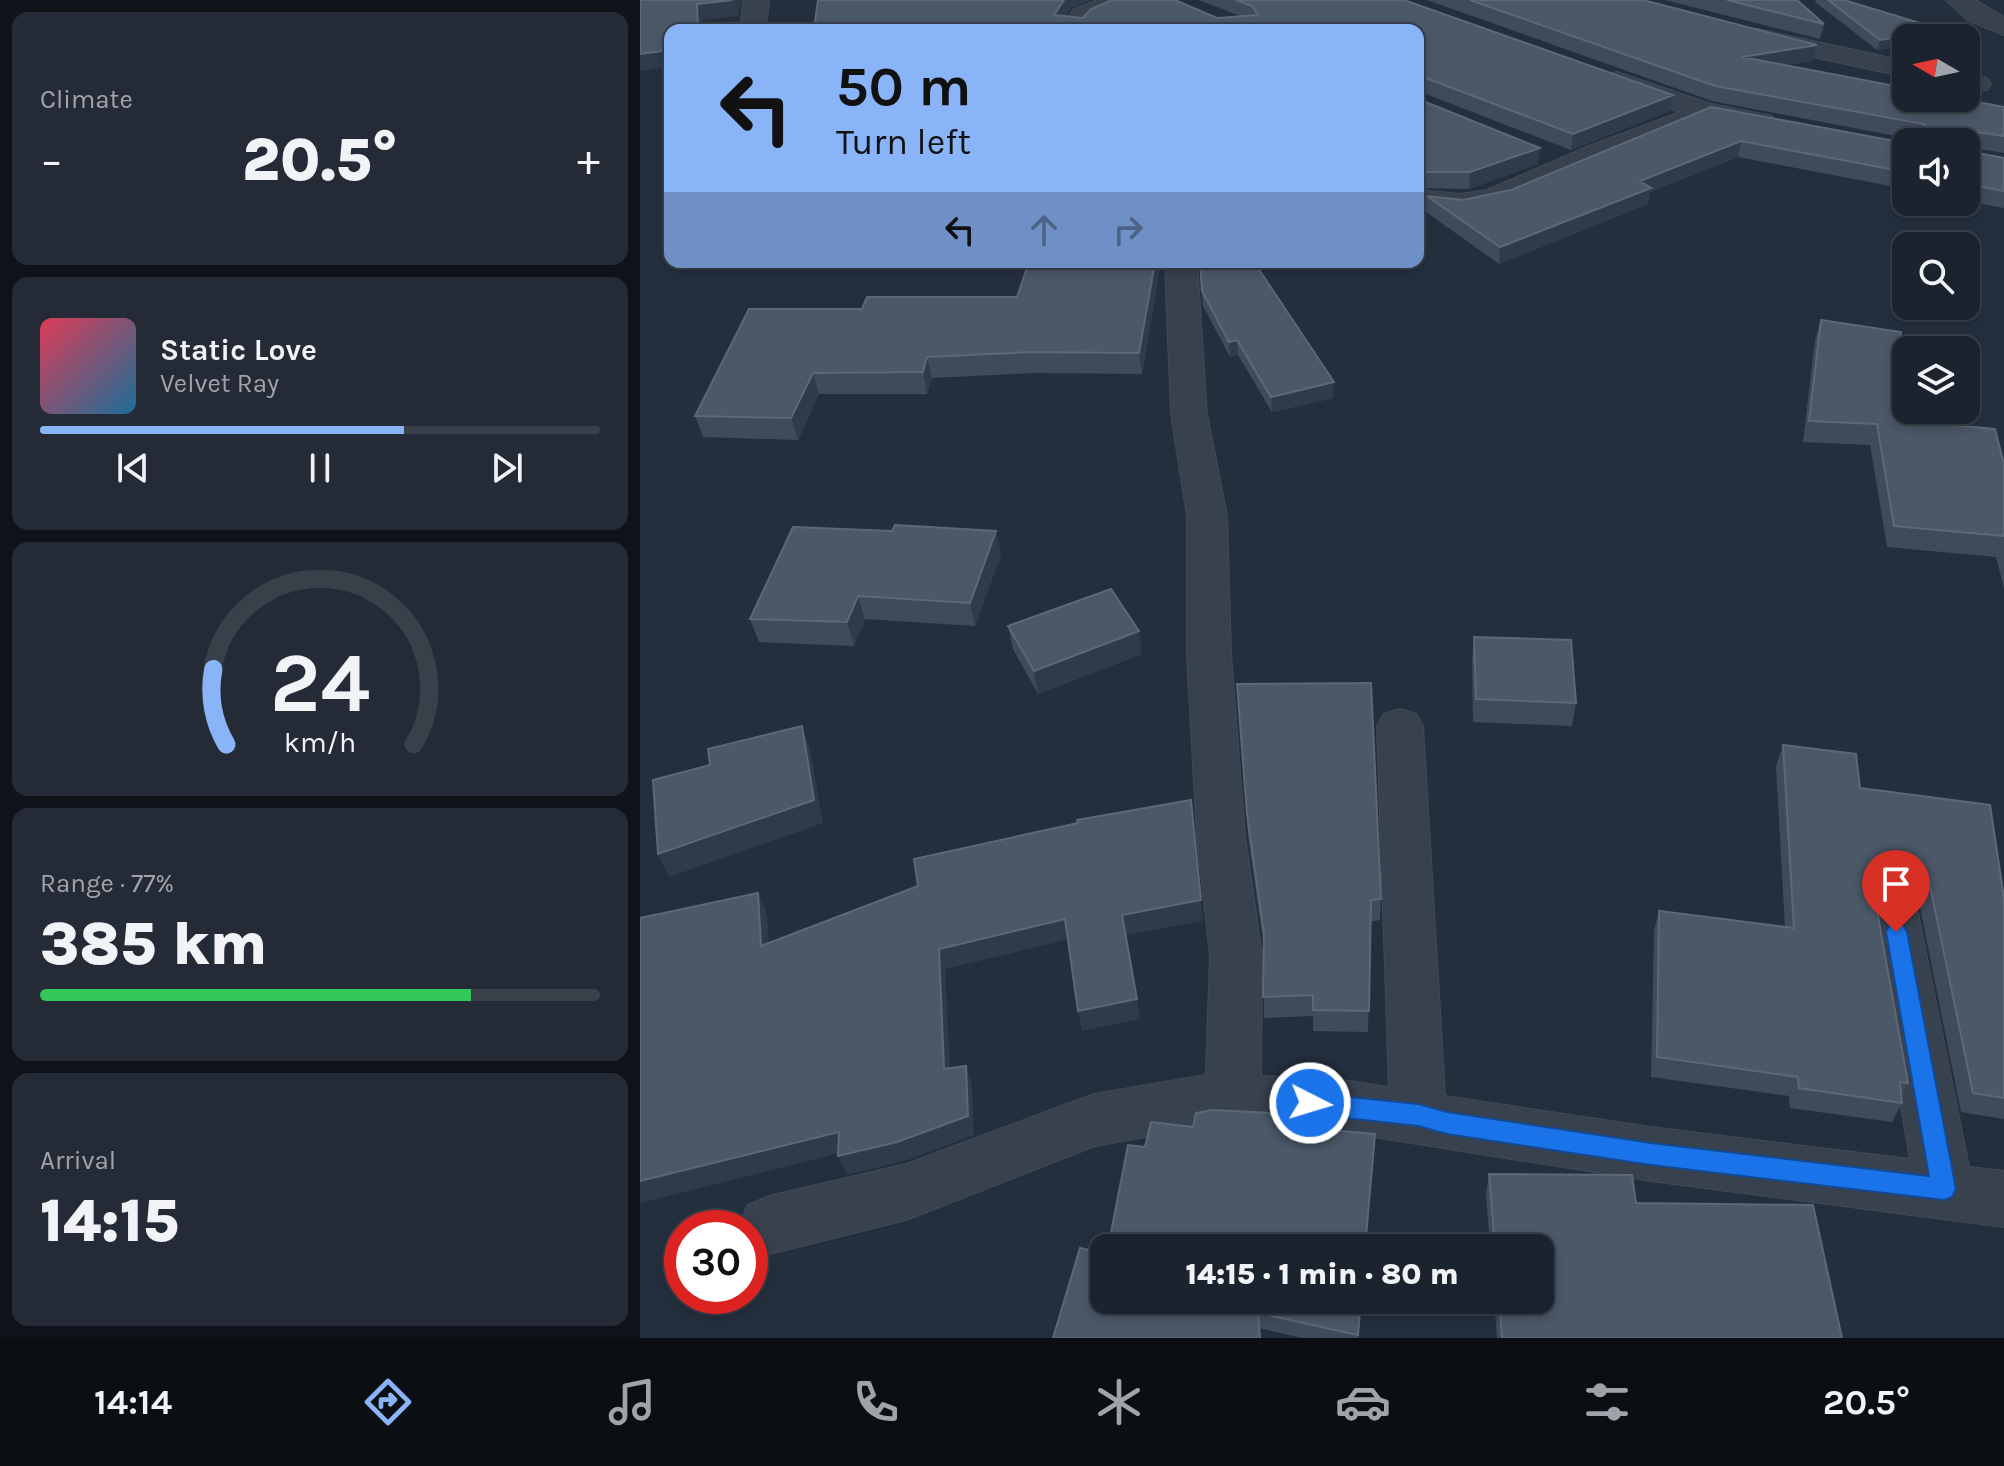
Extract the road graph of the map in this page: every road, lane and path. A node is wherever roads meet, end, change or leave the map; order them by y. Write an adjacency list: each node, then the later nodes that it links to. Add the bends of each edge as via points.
1 (756, 0): 4 (street)
2 (1119, 0): 5 (street, via 1082,16)
3 (1959, 0): 7 (street)
4 (754, 24)
5 (1076, 24)
6 (1820, 24): 9 (street)
7 (2004, 27)
8 (1729, 30): 9 (street)
9 (1879, 63): 10 (street)
10 (1892, 66)
11 (1586, 69): 12 (street)
12 (1705, 111): 13 (street); 15 (street)
13 (1794, 128)
14 (1529, 147): 15 (street)
15 (1571, 164): 16 (street, via 1513,195 1471,203)
16 (1424, 199)
17 (1181, 268): 20 (street, via 1189,414 1207,516 1209,655 1221,836 1236,956)
18 (1400, 726): 21 (street)
19 (1891, 903): 22 (street)
20 (1233, 1099): 21 (street); 24 (street, via 1094,1120 906,1192)
21 (1418, 1115): 22 (street, via 1651,1154)
22 (1944, 1189): 23 (street)
23 (2004, 1199)
24 (769, 1225)

